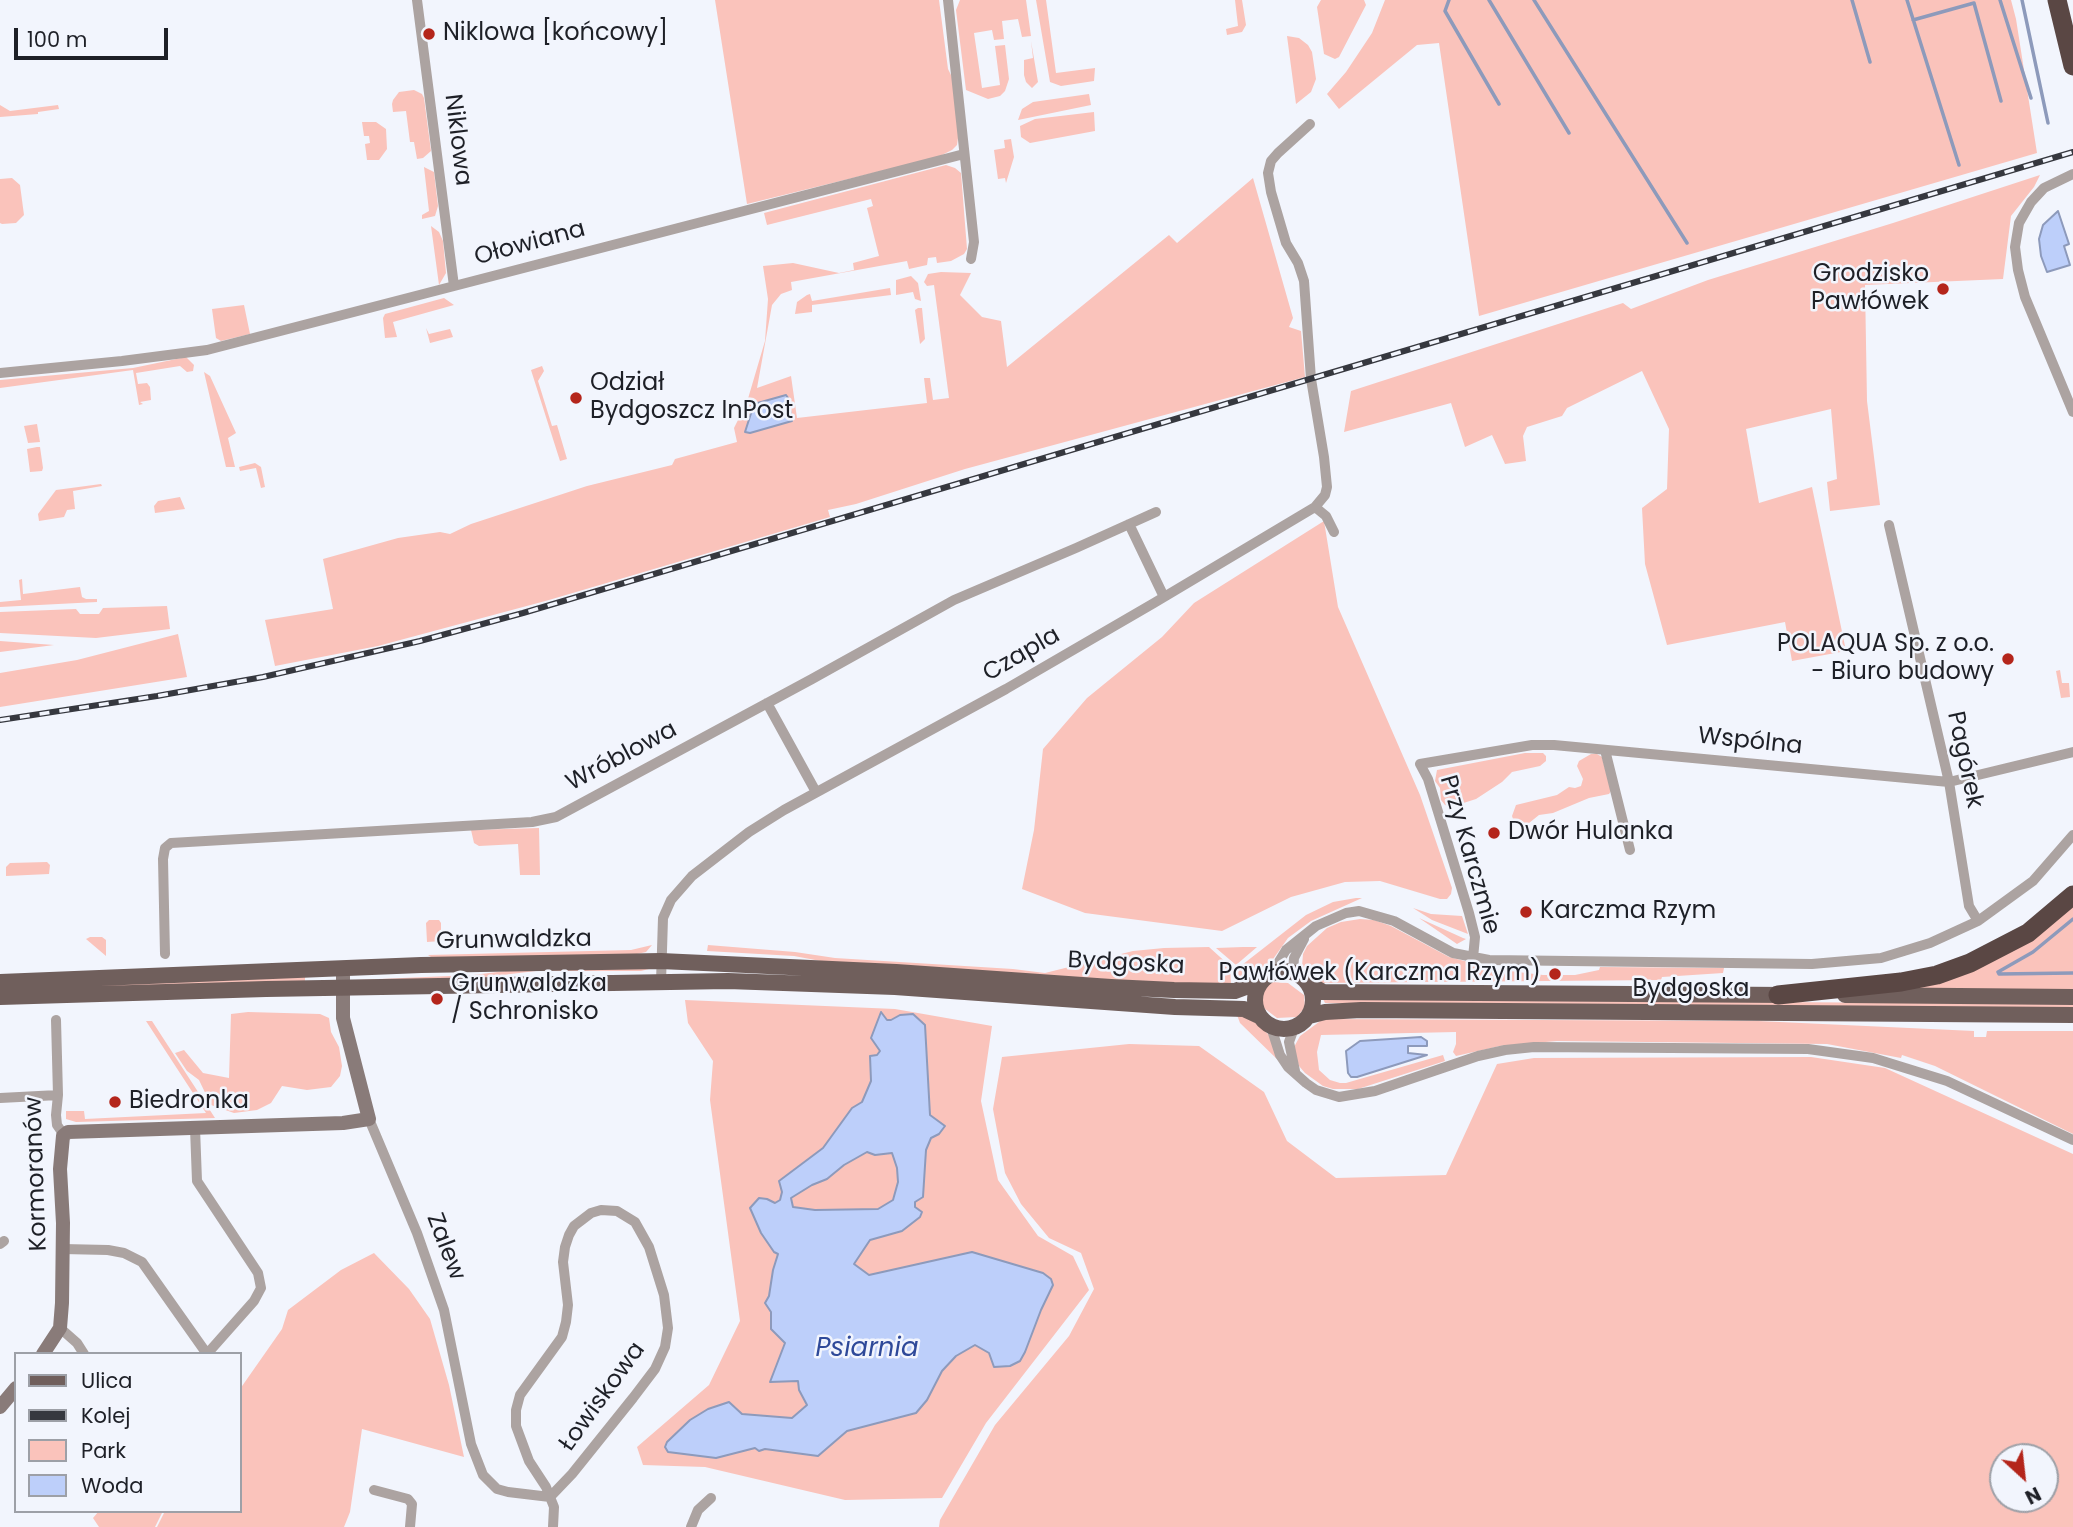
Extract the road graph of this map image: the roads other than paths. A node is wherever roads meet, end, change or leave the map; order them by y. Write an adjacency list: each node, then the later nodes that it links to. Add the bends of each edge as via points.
1 (417, 0): 9 (street, Niklowa)
2 (948, 0): 6 (street)
3 (2057, 0): 4 (highway)
4 (2073, 66)
5 (1310, 124): 12 (street, via 1271,161 1268,173 1286,243 1304,281 1314,408 1327,487)
6 (964, 154): 8 (street, via 974,242); 9 (street, Ołowiana)
7 (2073, 174): 11 (street, via 2044,188 2031,202 2019,223 2015,247 2025,297)
8 (971, 259)
9 (454, 286): 10 (street, Ołowiana, via 207,350)
10 (0, 373)
11 (2073, 412)
12 (1315, 507): 16 (street); 17 (street, Czapla)
13 (1156, 512): 14 (street, Wróblowa)
14 (1129, 524): 17 (street); 18 (street, Wróblowa, via 954,600)
15 (1889, 525): 22 (street, Pagórek)
16 (1334, 532)
17 (1164, 597): 23 (street, Czapla)
18 (767, 703): 23 (street); 29 (street, Wróblowa, via 544,820 171,843 163,859)
19 (1605, 750): 21 (street, Wspólna, via 1532,745); 22 (street, Wspólna); 25 (street)
20 (2073, 752): 22 (street, Wspólna)
21 (1420, 764): 30 (street, Przy Karczmie, via 1469,913 1475,937)
22 (1949, 782): 27 (street, Pagórek, via 1969,906)
23 (816, 792): 31 (street, Czapla, via 749,832 684,883 663,918)
24 (2073, 835): 27 (street, via 2033,881)
25 (1630, 849)
26 (2073, 895): 40 (highway, via 2018,939 1937,975)
27 (1978, 922): 30 (street, via 1881,958 1812,964)
28 (1307, 934): 30 (street, via 1326,920 1359,911 1394,921 1453,953); 33 (street, via 1294,958); 34 (street, via 1286,950)
29 (164, 954)
30 (1473, 958)
31 (661, 961): 32 (main road, Grunwaldzka); 36 (street, Czapla); 38 (main road, Grunwaldzka)
32 (343, 968): 35 (main road, Grunwaldzka); 39 (street, Zalew)
33 (1293, 972): 34 (main road); 37 (main road)
34 (1267, 977): 38 (main road, Bydgoska, via 1235,991); 44 (main road, via 1255,998)
35 (0, 982)
36 (661, 982): 38 (main road, Grunwaldzka); 39 (main road, Grunwaldzka)
37 (1309, 985): 40 (main road, Bydgoska, via 1323,992); 45 (main road, via 1314,1000)
38 (1027, 988): 44 (main road, Bydgoska, via 1174,1007 1244,1009)
39 (342, 989): 41 (main road, Grunwaldzka); 52 (street, Zalew, via 346,1033)
40 (1778, 995): 42 (main road, Bydgoska)
41 (0, 997)
42 (2073, 997)
43 (2073, 1015): 45 (main road, Bydgoska, via 1361,1010)
44 (1259, 1016): 47 (main road)
45 (1309, 1016): 48 (main road)
46 (56, 1020): 50 (street, Kormoranów)
47 (1271, 1027): 48 (main road); 49 (street, via 1280,1055)
48 (1294, 1028): 49 (street, via 1289,1042)
49 (1296, 1074): 55 (street, via 1316,1090 1339,1097 1376,1091 1478,1056 1534,1047 1808,1049 1873,1058 1947,1081)
50 (58, 1095): 51 (street); 54 (street, Kormoranów, via 57,1125)
51 (0, 1098)
52 (369, 1119): 53 (street); 65 (street, Zalew, via 444,1310 471,1444 482,1475 497,1489)
53 (195, 1128): 54 (street); 61 (street, via 197,1181 258,1273 261,1288)
54 (64, 1135): 56 (street, Kormoranów, via 60,1169)
55 (2073, 1140)
56 (63, 1249): 57 (street, Kormoranów); 60 (street, via 108,1250 142,1262)
57 (60, 1328): 58 (street); 59 (street)
58 (44, 1352)
59 (83, 1352)
60 (206, 1352)
61 (209, 1352)
62 (14, 1390): 63 (street)
63 (0, 1407)
64 (374, 1490): 68 (street, via 408,1499 412,1504)
65 (550, 1497): 65 (street, Łowiskowa, via 633,1398 665,1348 664,1295 649,1247 635,1222 617,1211 591,1213 569,1235 563,1275 568,1305 562,1337 520,1395 516,1410 516,1426 528,1461); 69 (street, Łowiskowa)
66 (711, 1498): 67 (street, via 698,1510)
67 (695, 1526)
68 (410, 1527)
69 (553, 1527)

